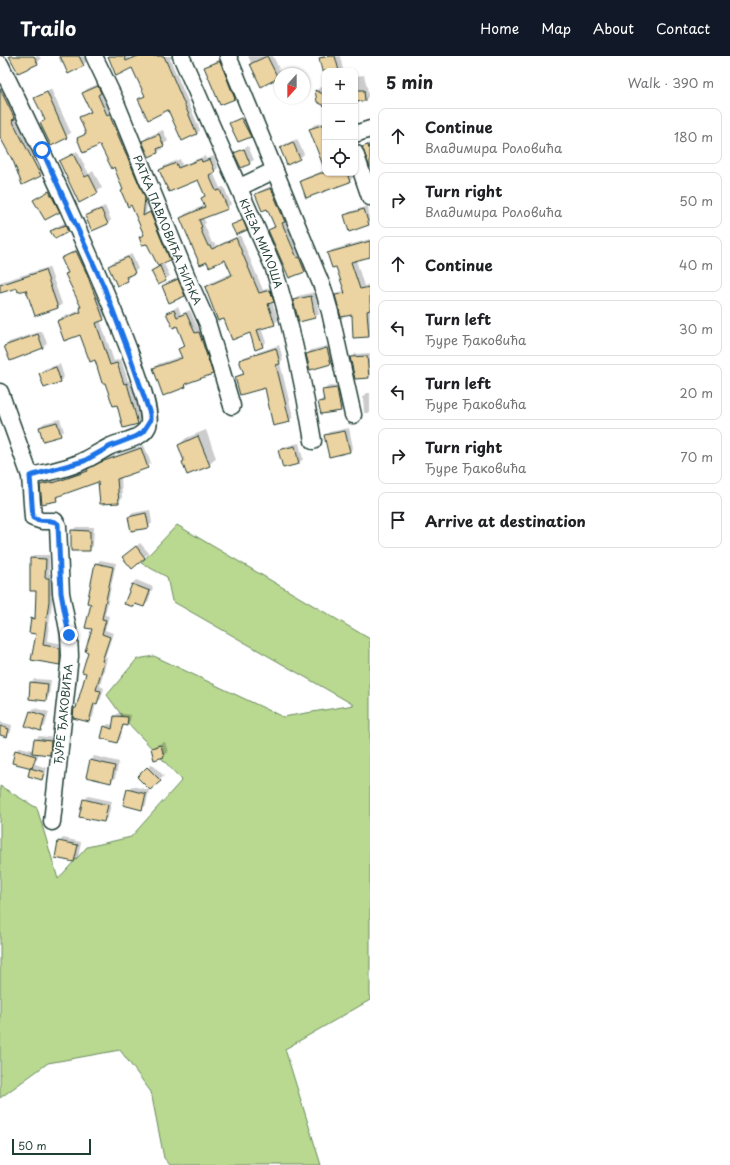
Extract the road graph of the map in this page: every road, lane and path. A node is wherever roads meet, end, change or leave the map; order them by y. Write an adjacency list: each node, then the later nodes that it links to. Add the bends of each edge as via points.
1 (94, 56): 12 (street, РАТКА ПАВЛОВИЋА ЋИЋКА, via 208,322)
2 (181, 56): 9 (street, КНЕЗА МИЛОША)
3 (228, 56): 8 (street)
4 (0, 64): 15 (street, via 104,287 150,414 148,427 143,432 84,461)
5 (370, 129): 6 (street)
6 (358, 133)
7 (358, 162): 10 (street)
8 (275, 170): 9 (street); 13 (street, via 324,291)
9 (240, 187): 14 (street, КНЕЗА МИЛОША, via 282,294 301,372)
10 (370, 197)
11 (0, 392): 15 (street, ЂУРЕ ЂАКОВИЋА)
12 (232, 406)
13 (353, 415)
14 (313, 441)
15 (30, 476): 16 (street, ЂУРЕ ЂАКОВИЋА, via 33,518 42,521 53,520 58,524 61,593 69,635 70,656)
16 (52, 822)

